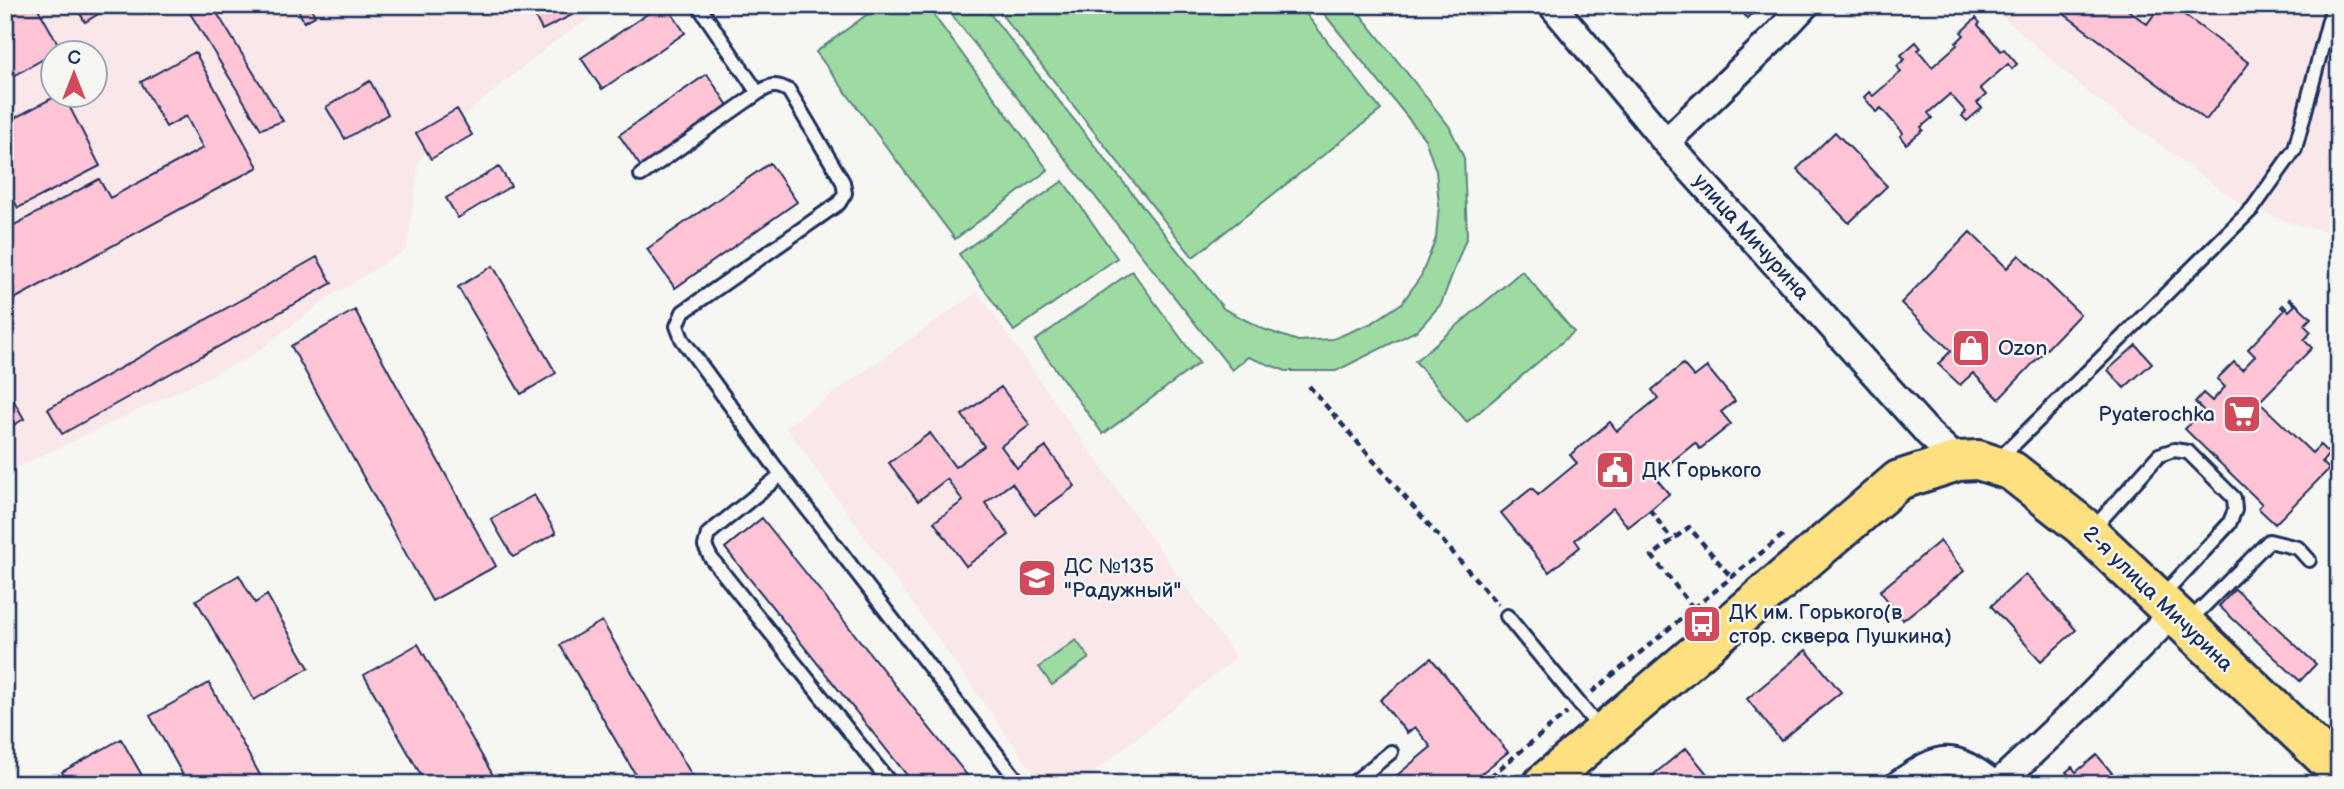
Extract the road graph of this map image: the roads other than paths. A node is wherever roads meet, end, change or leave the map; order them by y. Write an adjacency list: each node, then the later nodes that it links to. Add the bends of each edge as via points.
1 (698, 5): 5 (lane)
2 (1552, 5): 6 (street, улица Мичурина)
3 (1805, 5): 6 (street)
4 (2333, 5): 8 (lane, via 2295,149 2253,208)
5 (758, 93): 7 (lane); 9 (lane, via 780,85 789,91 843,182 845,193 839,203 683,312 677,326)
6 (1666, 142): 8 (street, улица Мичурина, via 1929,434)
7 (641, 175)
8 (1993, 468): 10 (main road, 2-я улица Мичурина); 14 (main road, via 1899,480)
9 (781, 475): 17 (lane, via 708,534 705,546); 18 (lane)
10 (2089, 533): 12 (main road, 2-я улица Мичурина); 12 (lane, via 2159,455 2188,452 2234,498 2235,510)
11 (2309, 560): 12 (lane, via 2298,548 2269,541)
12 (2173, 612): 16 (main road, 2-я улица Мичурина); 22 (street, via 2080,707)
13 (1507, 616): 14 (lane)
14 (1603, 733): 20 (main road)
15 (1391, 752): 19 (lane)
16 (2339, 771)
17 (891, 784)
18 (1020, 784)
19 (1352, 784)
20 (1543, 784)
21 (1899, 784): 22 (street, via 1927,764 1947,760 1967,765)
22 (1995, 784)

